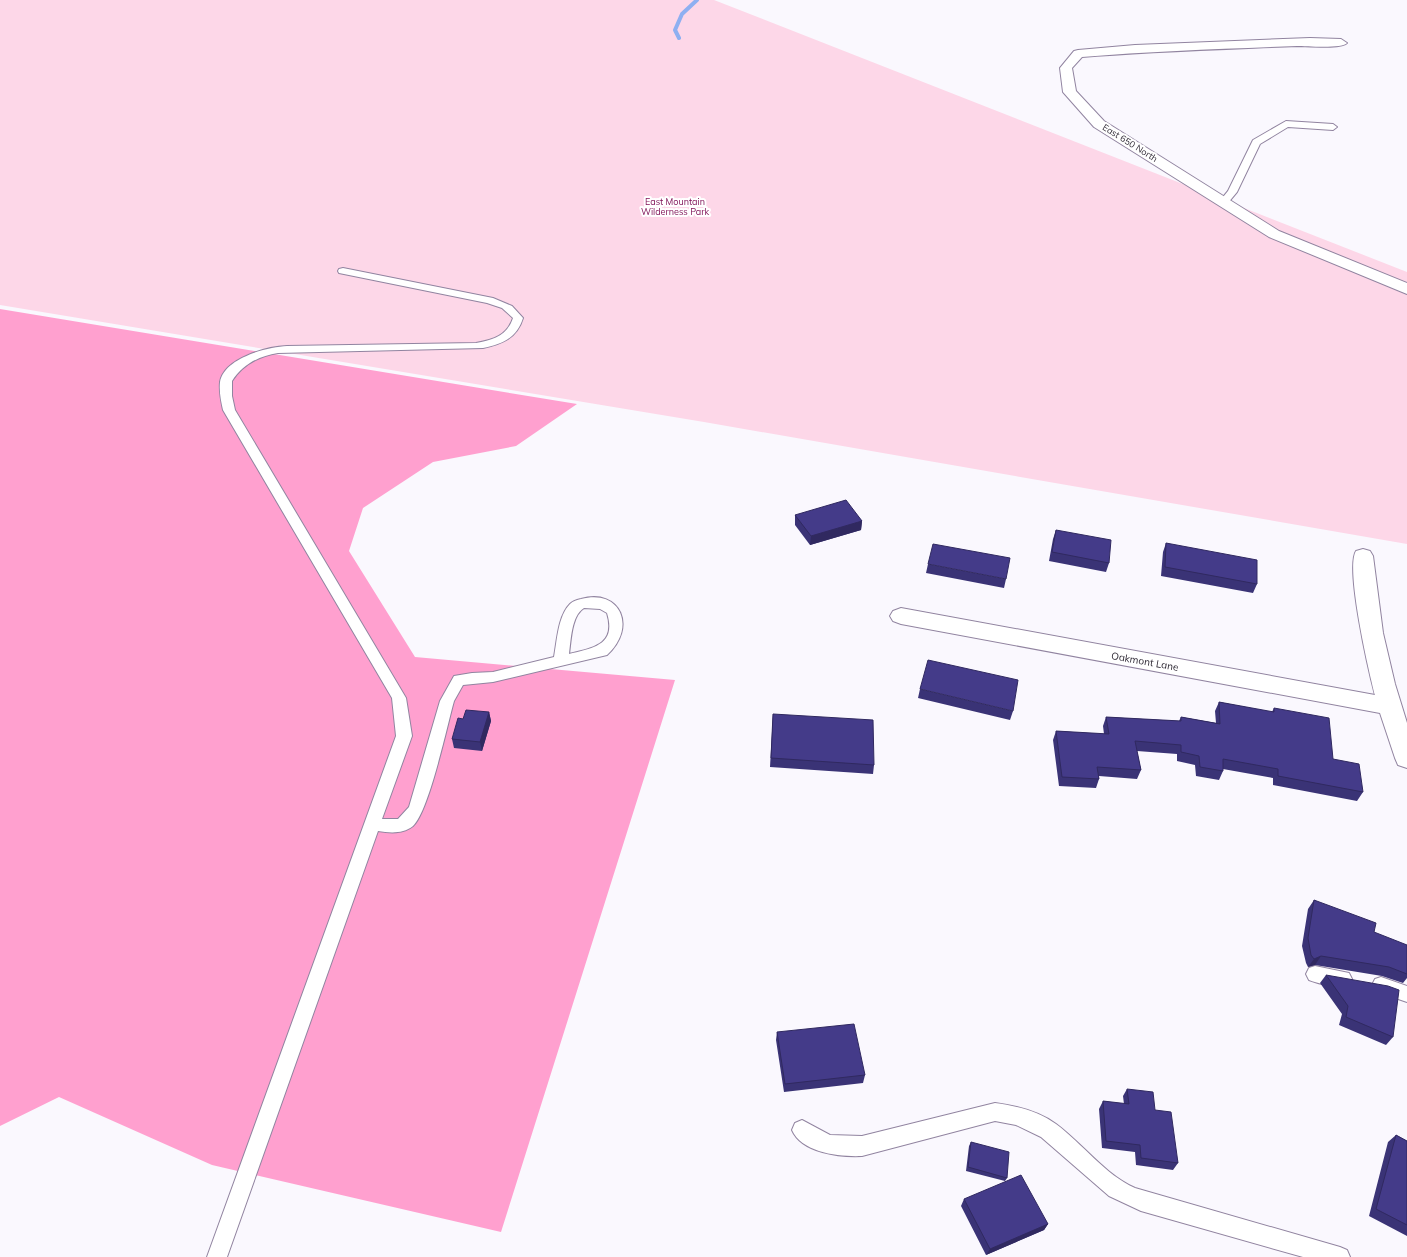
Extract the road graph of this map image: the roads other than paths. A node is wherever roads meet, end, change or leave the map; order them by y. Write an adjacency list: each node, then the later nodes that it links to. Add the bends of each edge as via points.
1 (1341, 43): 3 (street, East 650 North, via 1135,49 1078,54 1066,68 1070,92 1099,124)
2 (1333, 127): 3 (lane, via 1286,124 1256,142 1232,192)
3 (1224, 202): 5 (street, East 650 North, via 1284,239)
4 (344, 271): 11 (lane, via 489,300 505,305 513,310 518,318 517,325 503,339 476,346 267,351 240,364 226,381 229,410 399,698 404,736)
5 (1407, 289)
6 (1363, 556): 9 (street, via 1369,622)
7 (901, 616): 9 (street, Oakmont Lane)
8 (561, 660): 11 (lane, via 493,677 459,680 447,701 417,808 412,817 398,827)
9 (1389, 706): 10 (street)
10 (1407, 758)
11 (373, 824): 15 (lane)
12 (1315, 974): 13 (lane, via 1382,985)
13 (1407, 994)
14 (802, 1130): 16 (lane, via 825,1144 843,1147 862,1146 995,1112 1010,1113 1027,1118 1053,1133 1116,1190 1141,1201)
15 (217, 1257)
16 (1340, 1257)

